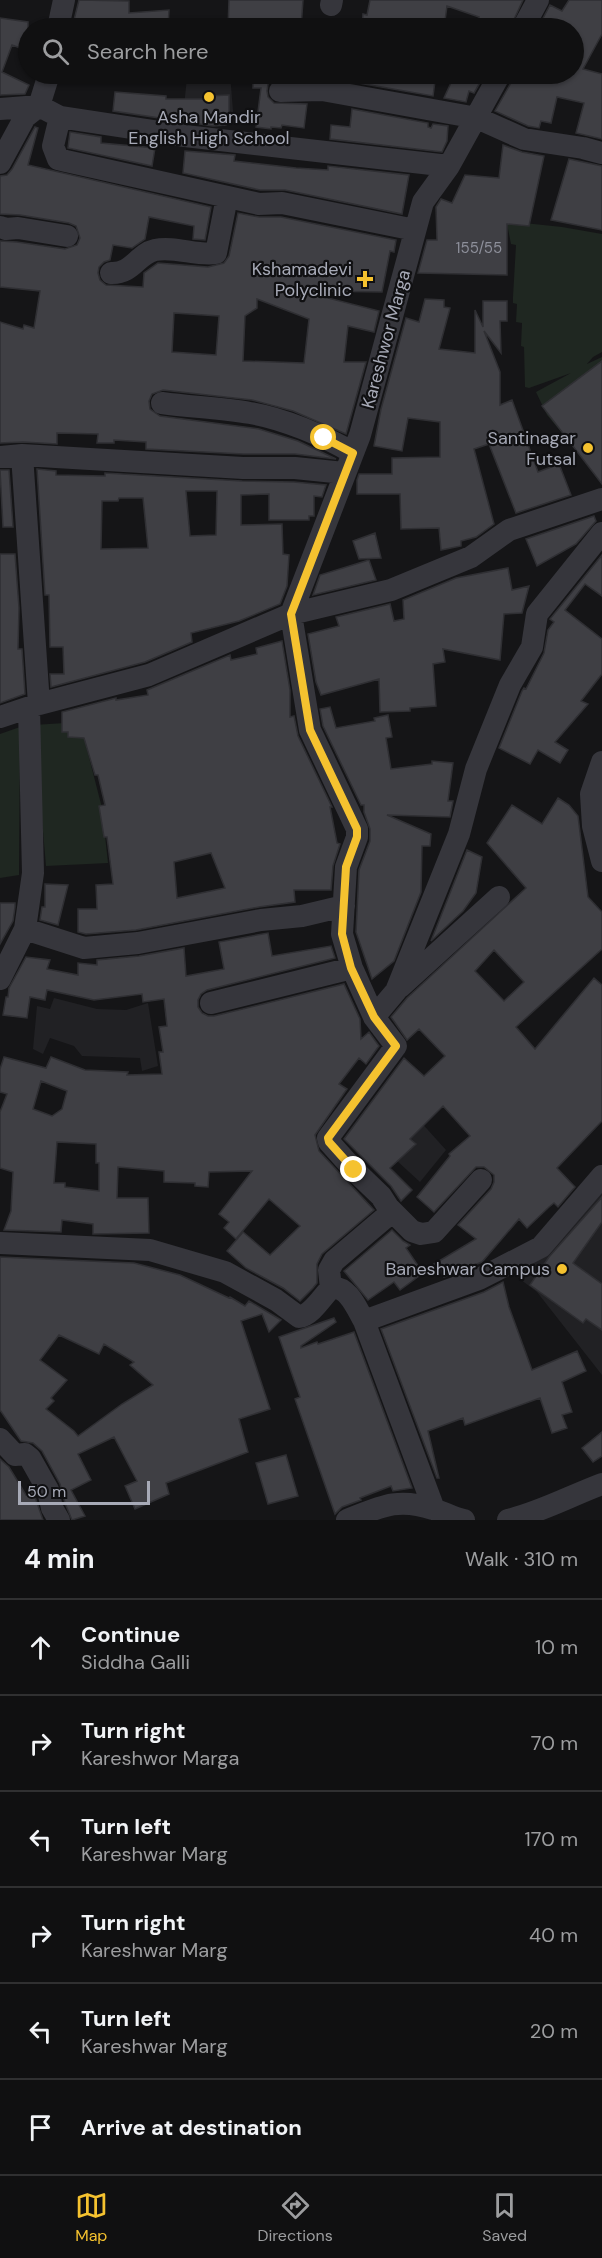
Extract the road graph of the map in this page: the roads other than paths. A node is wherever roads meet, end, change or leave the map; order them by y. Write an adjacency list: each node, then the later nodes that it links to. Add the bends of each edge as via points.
1 (64, 0): 3 (street)
2 (538, 0): 4 (street)
3 (60, 18)
4 (528, 18)
5 (46, 84): 8 (street)
6 (495, 84): 11 (street, Kareshwor Marga)
7 (280, 91): 11 (street, via 322,90)
8 (39, 106): 9 (street); 10 (street); 13 (street, via 25,117)
9 (0, 109)
10 (60, 117): 14 (street, via 185,136); 15 (street, via 53,146 57,159)
11 (477, 117): 12 (street, via 524,139); 14 (street, Kareshwor Marga)
12 (602, 153)
13 (0, 163)
14 (449, 166): 17 (street, Kareshwor Marga, via 423,202)
15 (227, 197): 17 (street, via 259,204 282,203); 19 (street, via 216,253 153,250 129,269)
16 (0, 227): 18 (street)
17 (415, 230): 22 (street, Kareshwor Marga)
18 (67, 236)
19 (111, 273)
20 (162, 403): 22 (street, via 269,417 315,434)
21 (11, 456): 22 (street, via 243,468); 26 (street)
22 (349, 463): 25 (street, Kareshwor Marga)
23 (602, 499): 25 (street, via 509,530 471,557 391,590)
24 (602, 533): 35 (street, via 537,614 532,647 510,685 480,759 459,834)
25 (291, 614): 26 (street, via 149,675); 31 (street, via 310,730 357,829 346,867)
26 (34, 706): 27 (street); 32 (street, via 33,873)
27 (0, 717)
28 (602, 762): 29 (street, via 591,794 593,826)
29 (602, 861)
30 (499, 897): 35 (street)
31 (344, 906): 32 (street, via 138,943 84,948); 33 (street, via 342,934)
32 (25, 929): 34 (street)
33 (351, 968): 36 (street); 37 (street)
34 (0, 979)
35 (396, 991): 37 (street)
36 (211, 1003)
37 (374, 1017): 40 (street, via 396,1046 328,1138)
38 (602, 1176): 43 (street, via 541,1247 479,1279)
39 (481, 1180): 40 (street, via 434,1232 412,1231)
40 (385, 1201): 42 (street, via 387,1216 334,1261 329,1270)
41 (0, 1243): 42 (street, via 150,1250 225,1272 299,1317 305,1316)
42 (331, 1288): 43 (street, via 338,1287 347,1293)
43 (364, 1321): 46 (street)
44 (0, 1439): 47 (street, via 15,1455 26,1454 30,1458)
45 (602, 1484): 50 (street)
46 (434, 1509): 48 (street, via 390,1503); 49 (street)
47 (59, 1520)
48 (347, 1520)
49 (464, 1520)
50 (508, 1520)

